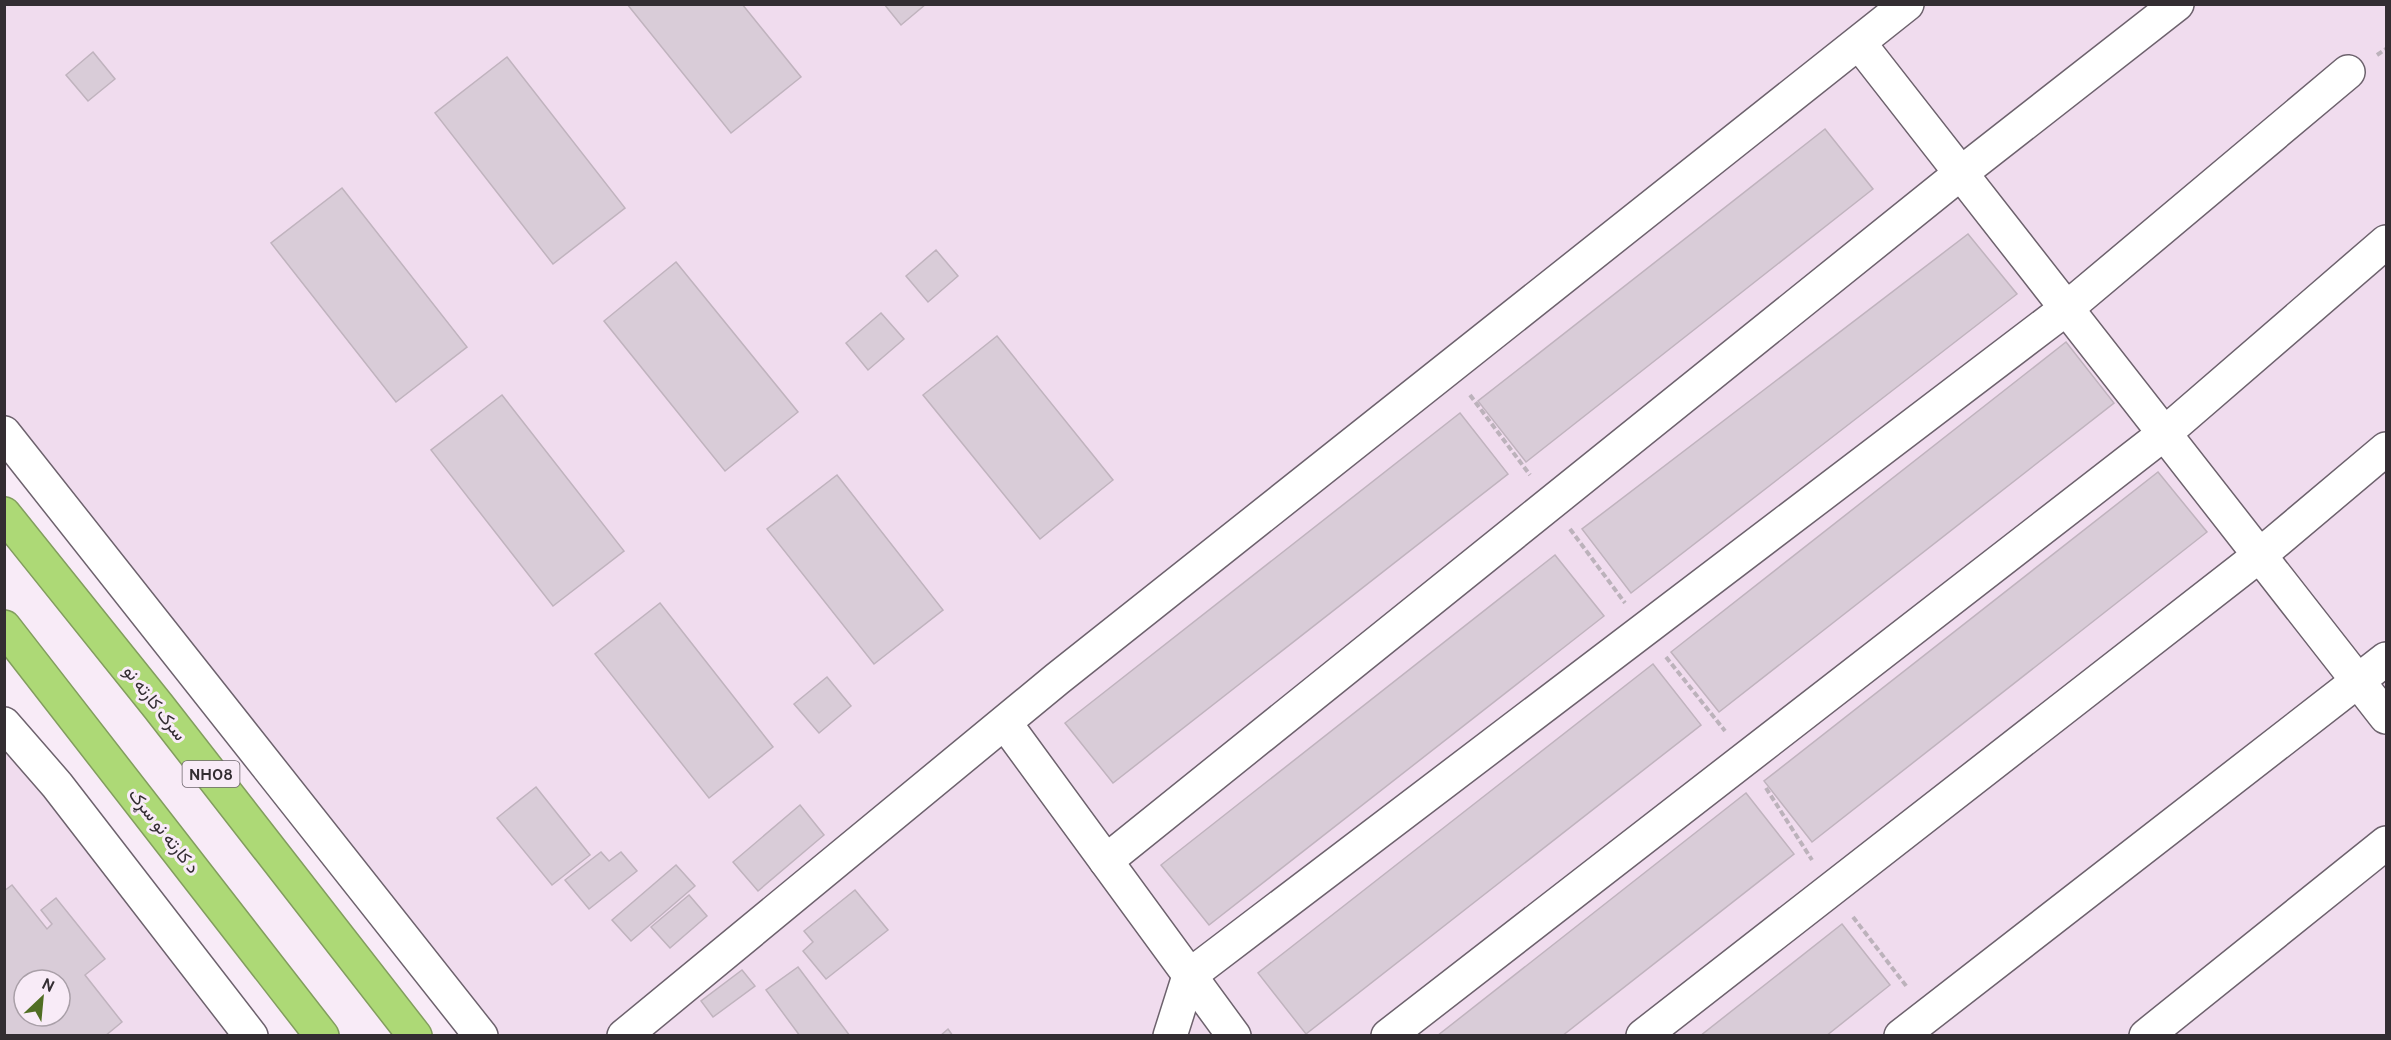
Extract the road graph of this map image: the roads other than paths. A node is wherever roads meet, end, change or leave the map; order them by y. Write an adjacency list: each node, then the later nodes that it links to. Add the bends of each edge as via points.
1 (1907, 4): 3 (street)
2 (2177, 4): 5 (street)
3 (1859, 43): 5 (street); 17 (street)
4 (2348, 72): 7 (street)
5 (1961, 173): 7 (street); 20 (street)
6 (2386, 242): 9 (street)
7 (2067, 308): 9 (street); 21 (street)
8 (4, 433): 25 (street)
9 (2165, 433): 12 (street); 29 (street)
10 (2386, 449): 12 (street)
11 (4, 514): 24 (highway, سرک کارته نو / NH08)
12 (2260, 555): 15 (street); 30 (street)
13 (4, 627): 23 (highway, د کارته نو سړک)
14 (2386, 659): 15 (street)
15 (2359, 682): 16 (street); 31 (street)
16 (2386, 717)
17 (1005, 723): 20 (street); 26 (street)
18 (4, 724): 22 (street, via 57,785)
19 (2386, 843): 32 (street)
20 (1106, 861): 21 (street)
21 (1189, 976): 27 (street); 28 (street)
22 (251, 1035)
23 (322, 1035)
24 (415, 1035)
25 (482, 1035)
26 (624, 1035)
27 (1170, 1035)
28 (1234, 1035)
29 (1388, 1035)
30 (1643, 1035)
31 (1900, 1035)
32 (2146, 1035)

